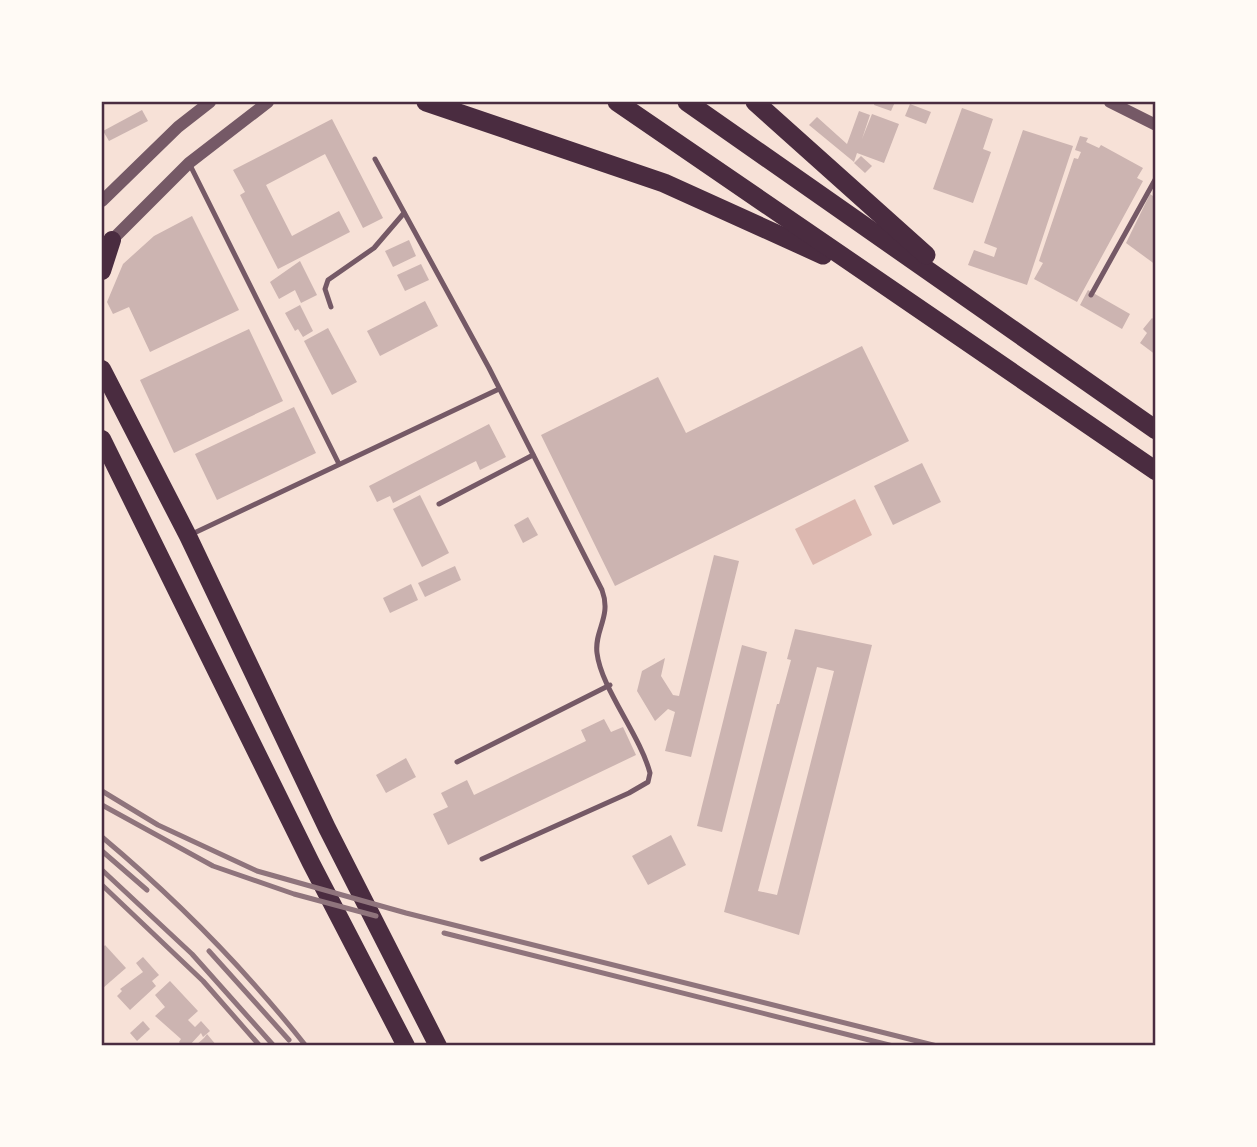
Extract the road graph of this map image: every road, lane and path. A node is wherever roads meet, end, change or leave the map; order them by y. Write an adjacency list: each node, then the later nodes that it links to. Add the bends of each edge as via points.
1 (210, 102): 12 (street)
2 (268, 102): 10 (street)
3 (426, 102): 16 (highway, via 664,183)
4 (617, 102): 16 (highway)
5 (687, 102): 19 (highway)
6 (755, 102): 19 (highway)
7 (1110, 102): 8 (street)
8 (1156, 125)
9 (375, 159): 13 (lane)
10 (189, 163): 14 (street); 25 (lane)
11 (1155, 182): 17 (lane)
12 (102, 201)
13 (404, 213): 18 (lane, via 374,248 328,280 325,289); 21 (lane)
14 (107, 245): 15 (highway)
15 (102, 271)
16 (865, 274): 26 (highway, via 1003,363)
17 (1091, 295)
18 (331, 307)
19 (995, 316): 22 (highway)
20 (102, 369): 28 (highway)
21 (499, 389): 24 (lane); 25 (lane)
22 (1156, 430)
23 (102, 439): 32 (highway)
24 (533, 455): 27 (lane); 29 (lane, via 607,602 597,652)
25 (339, 464): 28 (lane)
26 (1156, 471)
27 (439, 503)
28 (188, 536): 33 (highway, via 350,874)
29 (610, 685): 30 (lane); 31 (lane, via 648,765 648,782)
30 (457, 762)
31 (482, 859)
32 (406, 1045)
33 (438, 1045)

